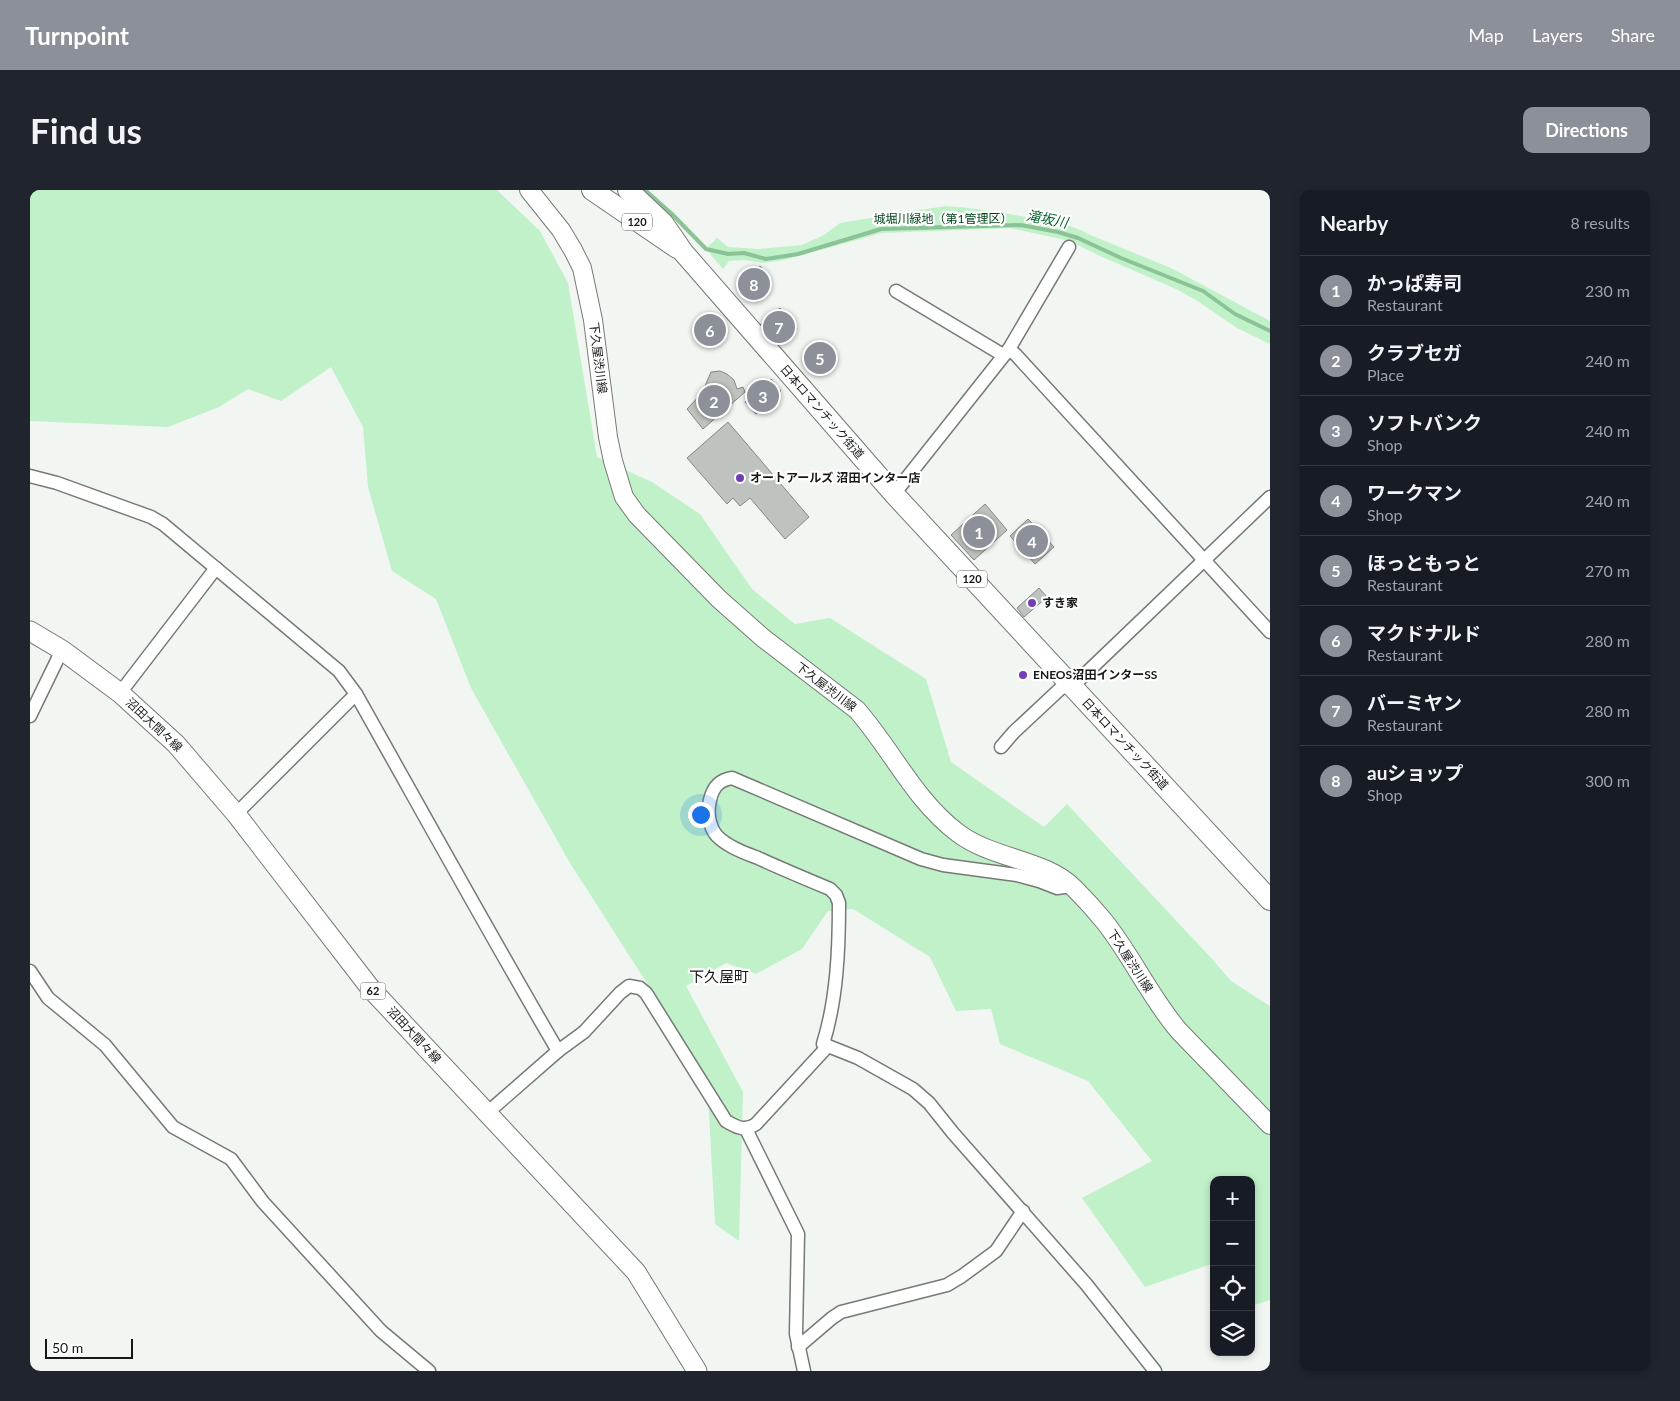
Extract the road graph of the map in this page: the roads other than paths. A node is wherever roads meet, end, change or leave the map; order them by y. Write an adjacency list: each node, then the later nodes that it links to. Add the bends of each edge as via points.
1 (529, 190): 22 (main road, 下久屋渋川線, via 561,230 582,268 594,320 612,461 624,497 636,515 718,599 857,710 932,811 958,834 981,848 1059,876)
2 (592, 190): 5 (highway, 日本ロマンチック街道 / 120)
3 (628, 190): 5 (highway, 日本ロマンチック街道 / 120, via 663,223)
4 (1069, 247): 7 (street)
5 (683, 252): 9 (highway, 日本ロマンチック街道 / 120)
6 (896, 291): 7 (street)
7 (1006, 352): 9 (street); 11 (street, via 1016,355)
8 (30, 476): 12 (street, via 151,517)
9 (894, 494): 16 (highway, 日本ロマンチック街道 / 120)
10 (1270, 497): 11 (street)
11 (1204, 560): 13 (street); 16 (street)
12 (216, 568): 17 (street); 18 (street, via 339,671)
13 (1269, 629)
14 (30, 631): 15 (main road, 沼田大間々線 / 62)
15 (62, 650): 17 (main road, 沼田大間々線 / 62); 19 (street)
16 (1070, 685): 20 (street, via 1060,689); 23 (highway, 日本ロマンチック街道 / 120)
17 (120, 694): 21 (main road, 沼田大間々線 / 62, via 176,744)
18 (356, 694): 21 (street); 26 (street)
19 (30, 716)
20 (1002, 747)
21 (236, 814): 27 (main road, 沼田大間々線 / 62, via 371,988)
22 (1072, 886): 25 (street, via 1057,888 1018,875 921,859 750,784 724,779 712,792 709,804 712,829 718,838 830,889 836,895 839,903 837,965 830,1021 823,1044); 28 (main road, 下久屋渋川線, via 1105,922 1165,1015)
23 (1270, 900)
24 (30, 971): 32 (street, via 48,998 105,1045 173,1127 231,1159 263,1202 381,1331)
25 (828, 1046): 29 (street, via 756,1124); 30 (street, via 858,1058 912,1089)
26 (558, 1051): 27 (street); 29 (street, via 584,1032 629,986 640,988 726,1121)
27 (486, 1113): 33 (main road, 沼田大間々線 / 62, via 636,1272)
28 (1270, 1125)
29 (746, 1129): 31 (street, via 798,1234)
30 (1023, 1211): 31 (street, via 996,1252 962,1276 946,1285 841,1312); 35 (street)
31 (798, 1347): 34 (street)
32 (430, 1371)
33 (697, 1371)
34 (804, 1371)
35 (1155, 1371)

